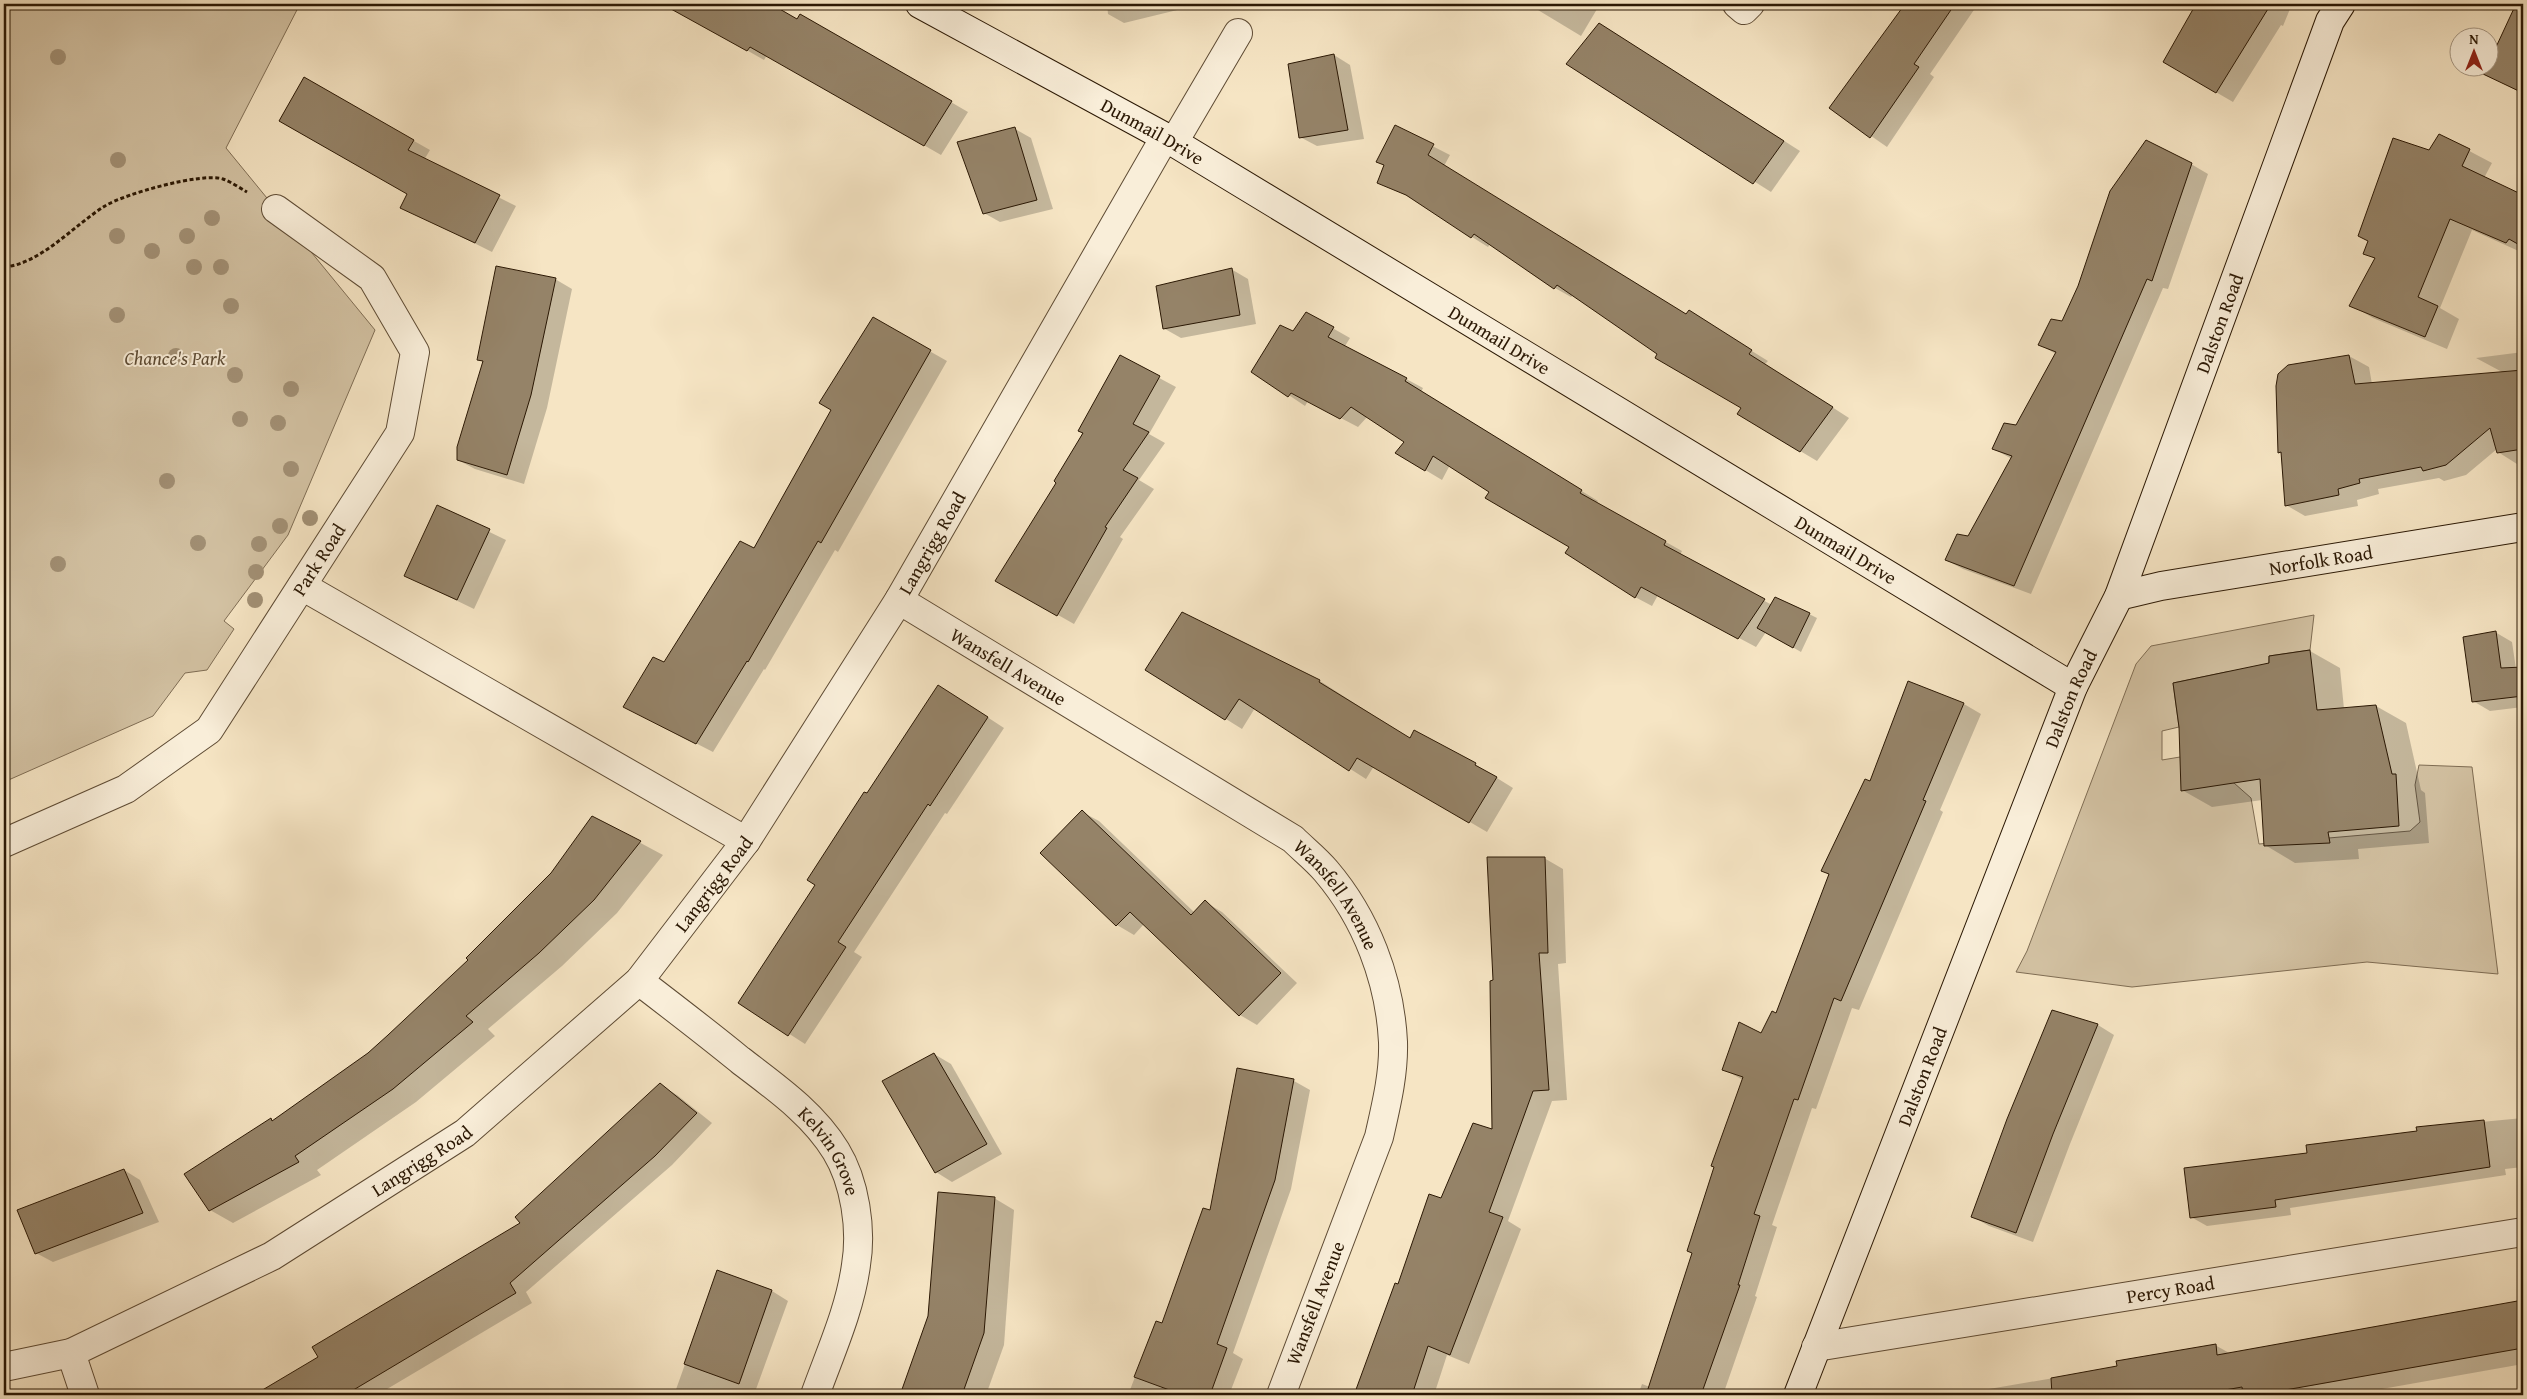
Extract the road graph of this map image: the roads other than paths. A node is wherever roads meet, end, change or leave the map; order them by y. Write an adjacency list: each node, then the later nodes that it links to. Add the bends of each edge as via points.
1 (920, 4): 6 (street, Dunmail Drive)
2 (1737, 4): 3 (street, via 1744,10)
3 (1750, 4)
4 (2341, 4): 10 (street, Dalston Road, via 2330,21)
5 (1238, 33): 6 (street, Langrigg Road)
6 (1169, 140): 11 (street, Langrigg Road); 12 (street, Dunmail Drive)
7 (276, 209): 9 (street, Park Road, via 372,278 415,352 400,433)
8 (2523, 527): 10 (street, Norfolk Road, via 2161,586)
9 (302, 586): 13 (street); 14 (street, Park Road, via 209,730 126,789)
10 (2119, 596): 12 (street, Dalston Road)
11 (898, 600): 13 (street, Langrigg Road); 22 (street, Wansfell Avenue, via 1293,839 1325,870 1351,904 1372,946 1386,991 1393,1042 1388,1096 1379,1137)
12 (2073, 687): 17 (street, Dalston Road)
13 (746, 841): 15 (street, Langrigg Road)
14 (4, 843)
15 (639, 980): 18 (street, Langrigg Road, via 464,1133 272,1256); 21 (street, Kelvin Grove, via 783,1093 812,1120 836,1151 847,1177 856,1217 857,1264 850,1299)
16 (2523, 1232): 17 (street, Percy Road)
17 (1816, 1347): 23 (street, Dalston Road)
18 (71, 1353): 19 (street, Langrigg Road); 20 (street)
19 (4, 1367)
20 (85, 1395)
21 (815, 1395)
22 (1281, 1395)
23 (1798, 1395)

